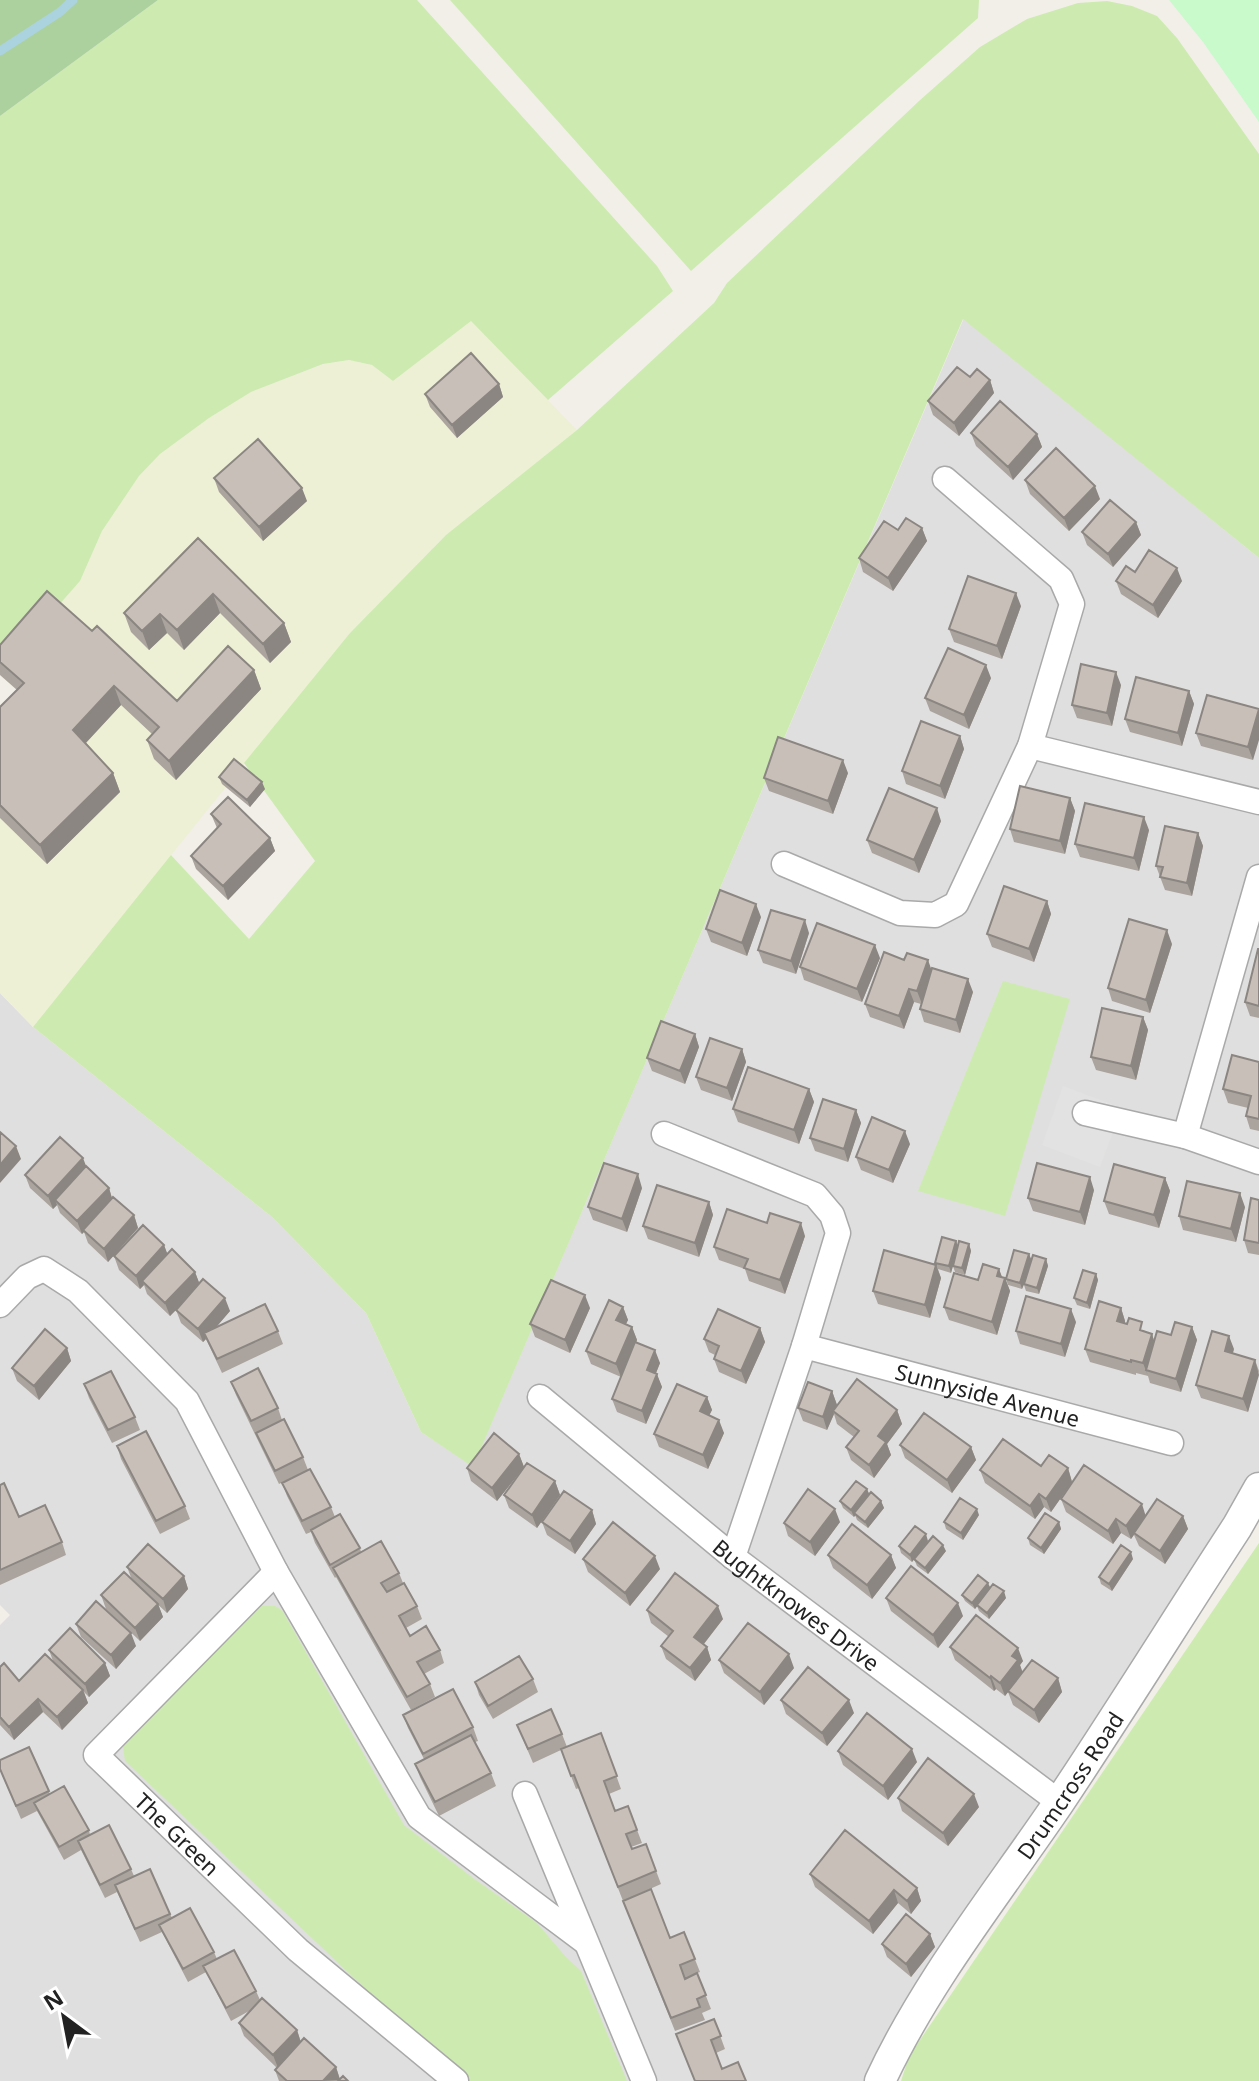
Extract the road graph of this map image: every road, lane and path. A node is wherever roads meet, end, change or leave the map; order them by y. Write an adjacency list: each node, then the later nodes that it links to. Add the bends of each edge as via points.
1 (945, 479): 2 (street, via 1061,579 1072,604)
2 (1030, 746): 3 (street); 4 (street, via 956,904 935,915 900,913)
3 (1259, 802)
4 (784, 864)
5 (1259, 877): 8 (street)
6 (1085, 1113): 8 (street)
7 (664, 1134): 11 (street, via 815,1195 832,1215 838,1233)
8 (1185, 1136): 9 (street)
9 (1259, 1162)
10 (0, 1305): 16 (street, via 27,1277 44,1269 78,1291 187,1401)
11 (804, 1346): 13 (street, Sunnyside Avenue); 15 (street)
12 (540, 1397): 15 (street, Bughtknowes Drive)
13 (1171, 1443)
14 (1259, 1488): 18 (street, Drumcross Road)
15 (733, 1557): 18 (street, Bughtknowes Drive)
16 (276, 1572): 19 (street, via 419,1817); 20 (street, The Green, via 96,1755 298,1950)
17 (525, 1794): 19 (street)
18 (1059, 1802): 22 (street, Drumcross Road, via 921,2003)
19 (584, 1941): 21 (street)
20 (456, 2081)
21 (644, 2081)
22 (880, 2081)

